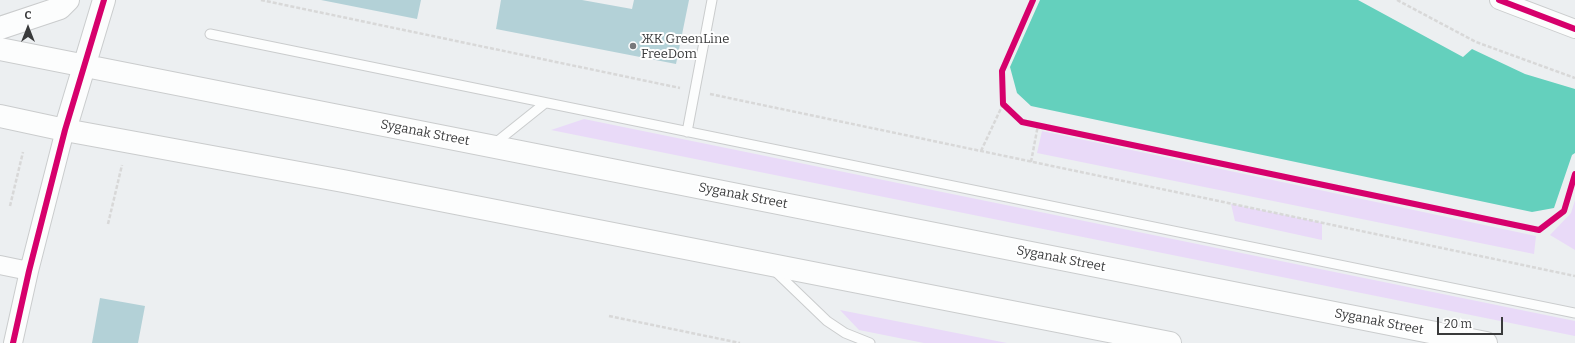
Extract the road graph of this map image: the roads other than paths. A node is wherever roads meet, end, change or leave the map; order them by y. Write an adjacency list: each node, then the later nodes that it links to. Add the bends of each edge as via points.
1 (68, 0): 5 (main road, via 60,8)
2 (104, 0): 9 (main road)
3 (712, 0): 13 (lane)
4 (1499, 0): 6 (street)
5 (0, 28)
6 (1575, 29)
7 (210, 34): 10 (lane)
8 (0, 49): 9 (main road, Syganak Street)
9 (83, 64): 12 (main road); 14 (main road, Syganak Street)
10 (544, 104): 13 (lane); 14 (lane)
11 (0, 116): 12 (main road)
12 (64, 130): 15 (main road, via 343,181); 17 (street)
13 (688, 132): 18 (lane)
14 (491, 146): 22 (main road, Syganak Street)
15 (768, 264): 20 (lane, via 827,321 844,333); 21 (main road)
16 (0, 265): 17 (street)
17 (29, 271): 19 (street)
18 (1575, 313)
19 (13, 343)
20 (870, 343)
21 (1170, 343)
22 (1486, 343)

